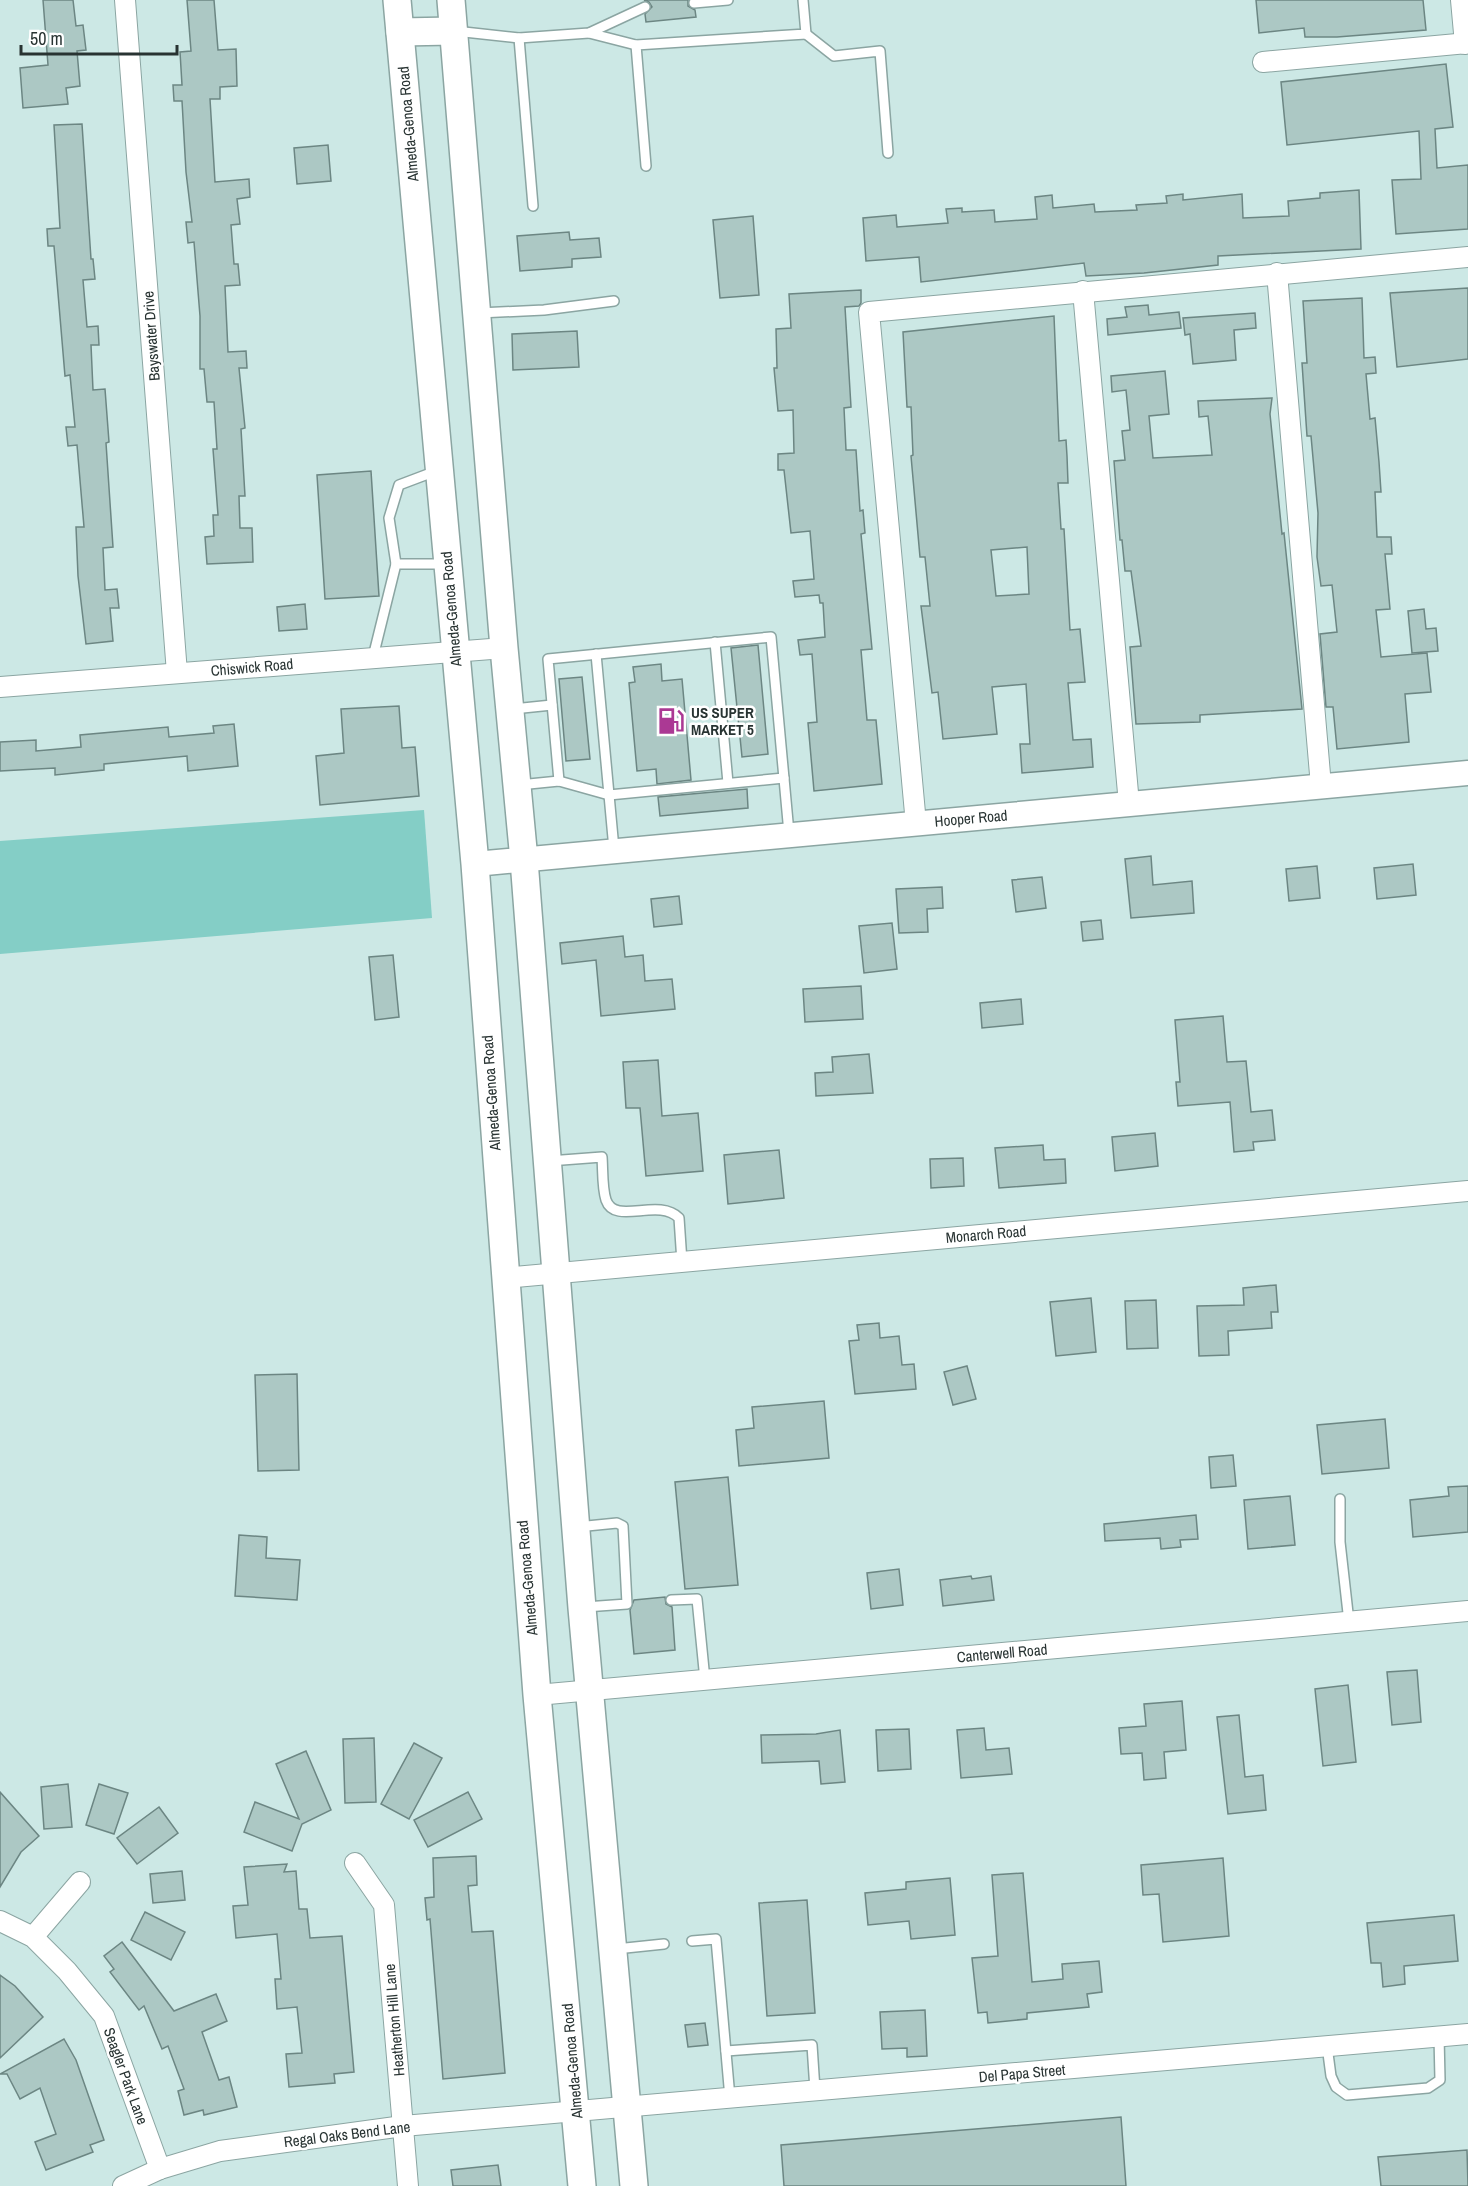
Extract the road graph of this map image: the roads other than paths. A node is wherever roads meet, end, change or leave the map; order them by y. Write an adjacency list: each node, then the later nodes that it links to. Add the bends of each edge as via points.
1 (125, 0): 33 (street, Bayswater Drive)
2 (397, 0): 10 (main road, Almeda-Genoa Road)
3 (451, 0): 9 (main road)
4 (728, 0): 7 (lane)
5 (803, 0): 12 (lane)
6 (1461, 0): 14 (street)
7 (694, 3)
8 (645, 7): 11 (lane)
9 (453, 31): 10 (main road); 13 (lane); 24 (main road)
10 (400, 32): 25 (main road, Almeda-Genoa Road)
11 (589, 33): 13 (lane); 15 (lane)
12 (806, 34): 15 (lane); 17 (lane, via 834,56 880,51)
13 (519, 38): 19 (lane)
14 (1466, 44): 16 (street)
15 (636, 45): 18 (lane)
16 (1263, 62)
17 (888, 153)
18 (646, 166)
19 (533, 206)
20 (1468, 256): 21 (street)
21 (1277, 273): 22 (street); 42 (street)
22 (1083, 291): 44 (street); 45 (street, via 869,312)
23 (614, 301): 24 (lane)
24 (477, 313): 29 (main road)
25 (438, 470): 26 (lane, via 399,485 390,518); 27 (main road, Almeda-Genoa Road)
26 (396, 564): 27 (lane); 32 (lane)
27 (447, 564): 30 (main road, Almeda-Genoa Road)
28 (715, 642): 31 (lane); 38 (lane, via 771,637); 40 (lane)
29 (504, 648): 30 (street, Chiswick Road); 36 (main road)
30 (454, 651): 32 (street, Chiswick Road); 49 (main road, Almeda-Genoa Road)
31 (596, 654): 35 (lane, via 548,659); 43 (lane)
32 (373, 657): 33 (street, Chiswick Road)
33 (177, 673): 34 (street, Chiswick Road)
34 (0, 687)
35 (552, 705): 36 (lane); 39 (lane)
36 (509, 709): 41 (main road)
37 (1468, 773): 42 (street, Hooper Road)
38 (784, 778): 40 (lane); 46 (lane)
39 (559, 782): 41 (lane); 43 (lane)
40 (728, 783): 43 (lane)
41 (516, 786): 48 (main road)
42 (1321, 786): 44 (street, Hooper Road)
43 (609, 795): 47 (lane)
44 (1130, 804): 45 (street, Hooper Road)
45 (916, 824): 46 (street, Hooper Road)
46 (789, 836): 47 (street, Hooper Road)
47 (614, 852): 48 (street, Hooper Road)
48 (524, 860): 49 (street, Hooper Road); 50 (main road)
49 (475, 864): 54 (main road, Almeda-Genoa Road)
50 (546, 1161): 52 (lane, via 602,1157 606,1200 612,1209 664,1209 679,1218); 53 (main road)
51 (1468, 1191): 52 (street, Monarch Road)
52 (682, 1262): 53 (street, Monarch Road)
53 (554, 1273): 54 (street, Monarch Road); 56 (main road)
54 (504, 1278): 63 (main road, Almeda-Genoa Road)
55 (1340, 1499): 60 (lane)
56 (576, 1527): 58 (main road); 58 (lane, via 618,1522 623,1526 629,1602 626,1606)
57 (671, 1600): 61 (lane, via 697,1599)
58 (582, 1608): 62 (main road)
59 (1468, 1611): 60 (street, Canterwell Road)
60 (1348, 1622): 61 (street, Canterwell Road)
61 (705, 1680): 62 (street, Canterwell Road)
62 (589, 1690): 63 (street, Canterwell Road); 70 (main road)
63 (537, 1695): 78 (main road, Almeda-Genoa Road)
64 (355, 1863): 79 (street, Heatherton Hill Lane, via 384,1905)
65 (80, 1882): 67 (street)
66 (0, 1921): 67 (street, Seagler Park Lane)
67 (33, 1936): 80 (street, Seagler Park Lane, via 104,2016)
68 (692, 1941): 74 (lane, via 717,1939)
69 (664, 1944): 70 (lane)
70 (613, 1949): 77 (main road)
71 (1468, 2034): 72 (street, Del Papa Street)
72 (1439, 2037): 73 (street, Del Papa Street); 73 (lane, via 1440,2080 1428,2088 1379,2093 1347,2095 1336,2087)
73 (1327, 2046): 75 (street, Del Papa Street)
74 (726, 2051): 75 (lane, via 812,2045); 76 (lane)
75 (815, 2090): 76 (street, Del Papa Street)
76 (730, 2098): 77 (street, Del Papa Street)
77 (627, 2107): 78 (street, Del Papa Street); 84 (main road)
78 (577, 2111): 79 (street, Regal Oaks Bend Lane); 83 (main road, Almeda-Genoa Road)
79 (403, 2126): 80 (street, Regal Oaks Bend Lane, via 220,2151); 82 (street, Heatherton Hill Lane)
80 (160, 2169): 81 (street, Regal Oaks Bend Lane)
81 (123, 2186)
82 (408, 2186)
83 (582, 2186)
84 (634, 2186)

